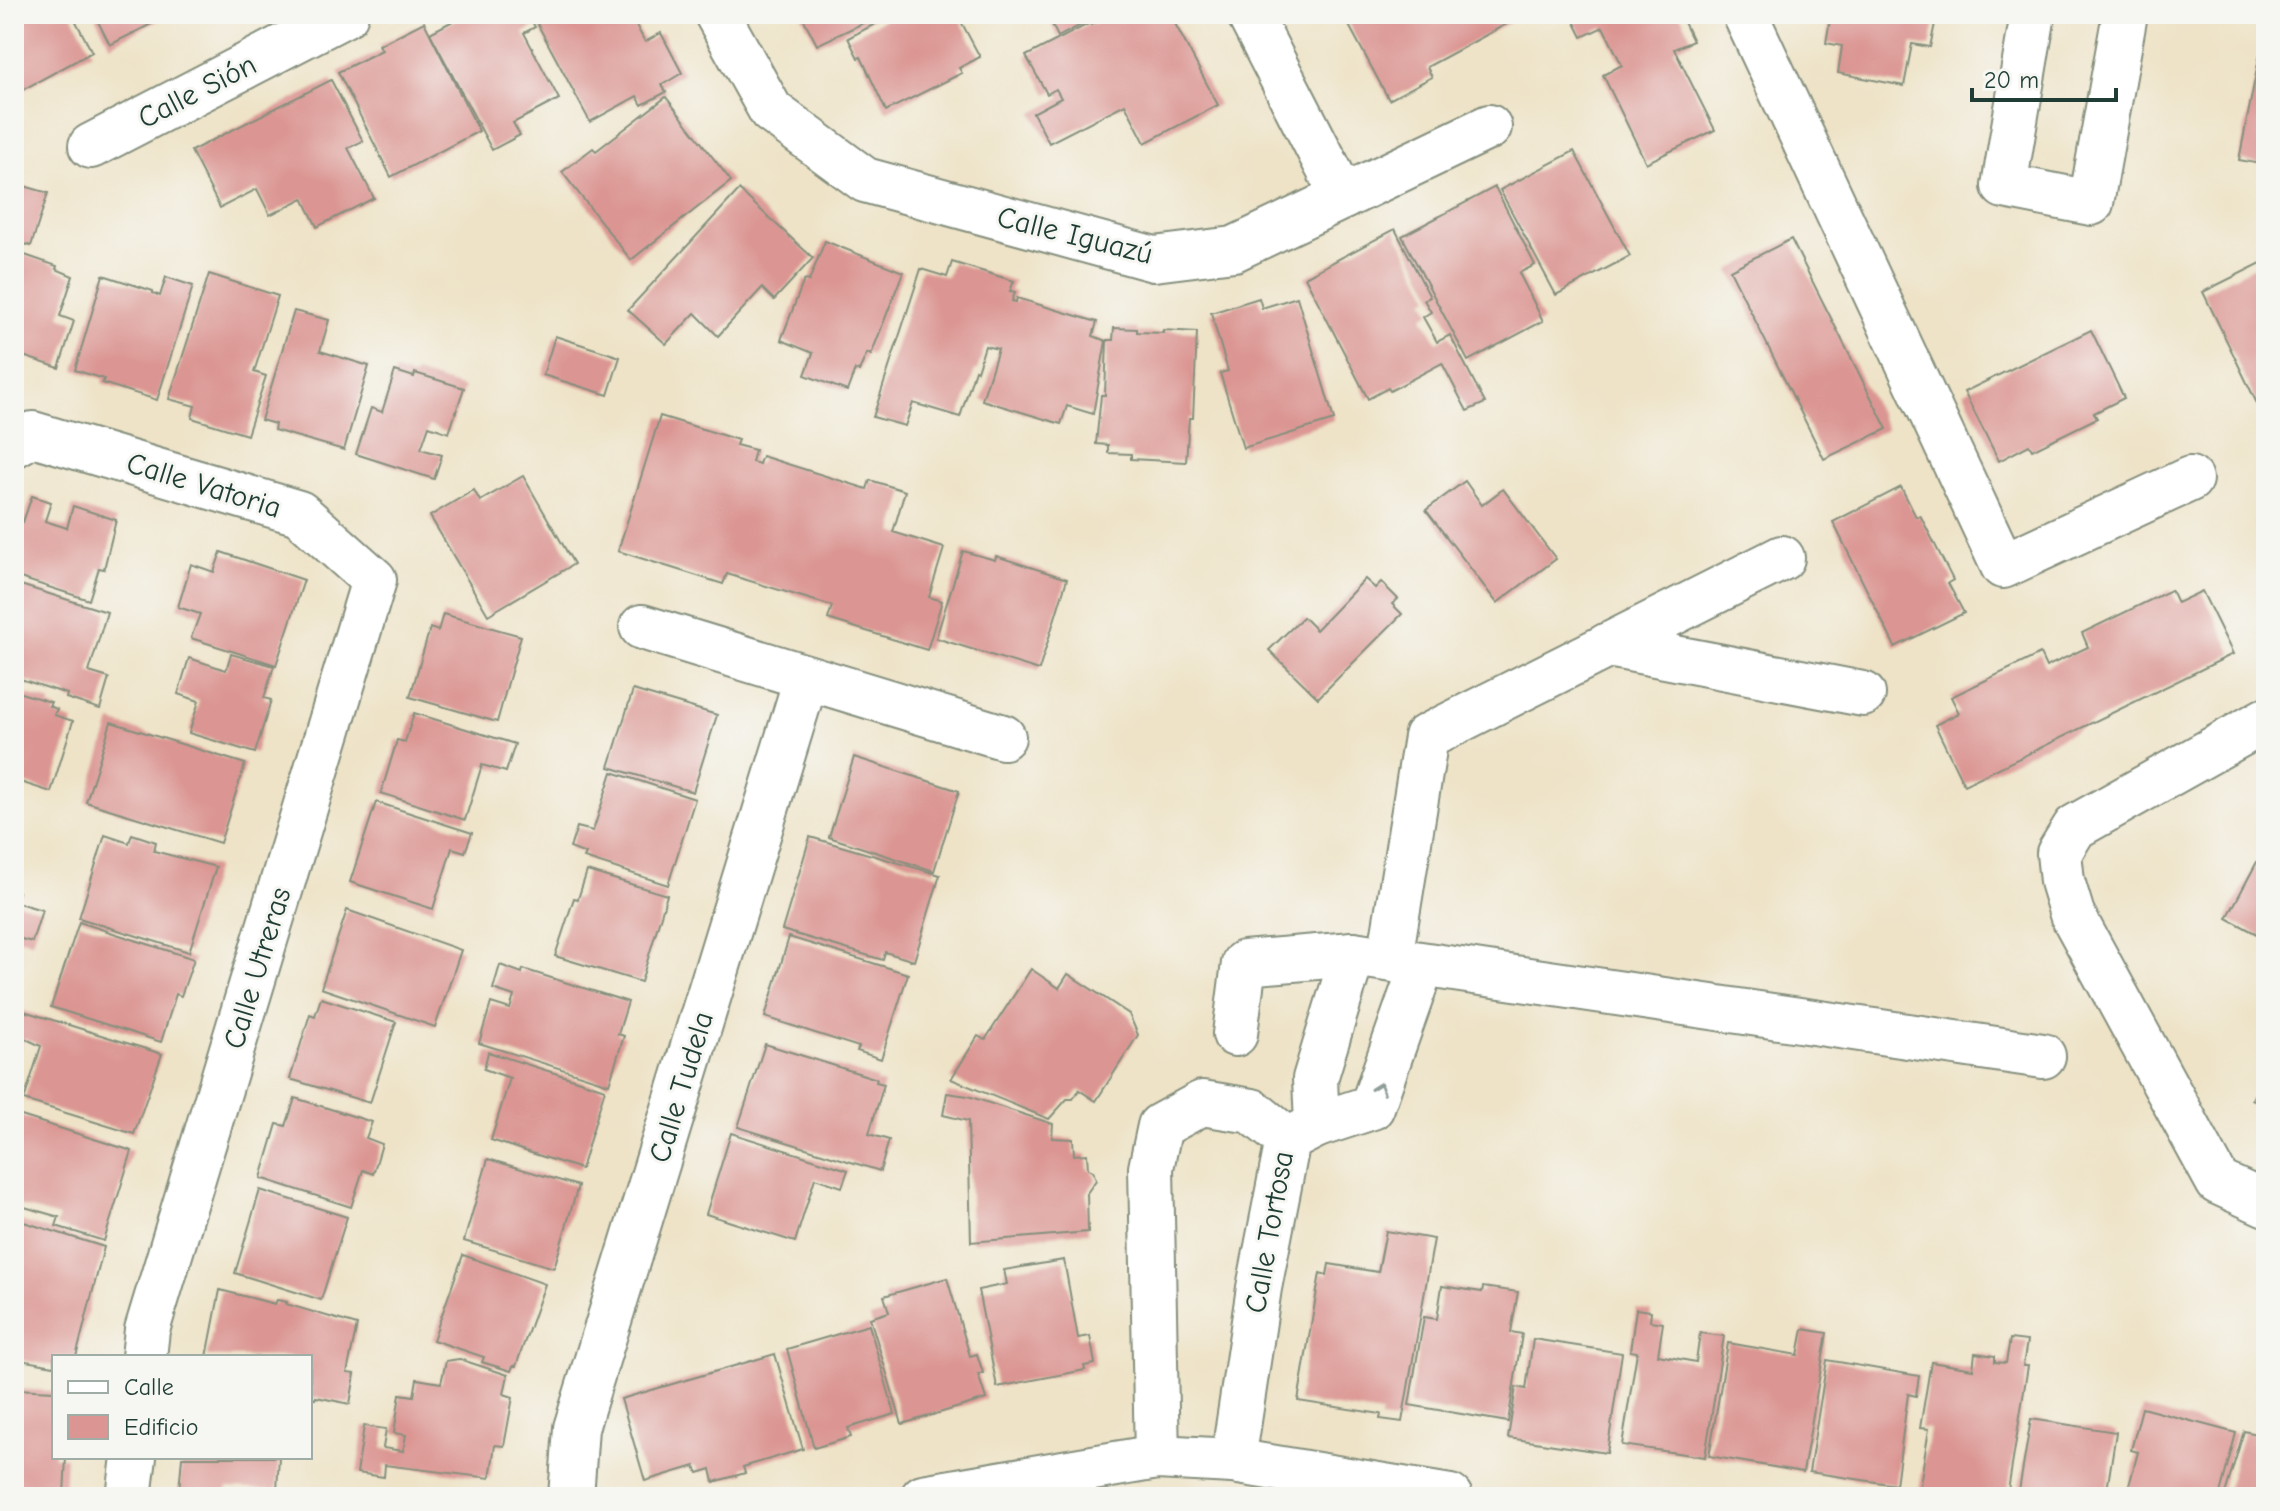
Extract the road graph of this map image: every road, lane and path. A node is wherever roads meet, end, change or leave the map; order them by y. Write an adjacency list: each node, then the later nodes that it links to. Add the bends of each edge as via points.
1 (346, 14): 8 (street, Calle Sión)
2 (717, 14): 9 (street, Calle Iguazú, via 771,111 865,180 1154,259 1234,249)
3 (1249, 14): 9 (street)
4 (1745, 14): 11 (street, via 2003,566)
5 (2033, 14): 6 (street, via 2004,186 2091,203)
6 (2125, 14)
7 (1489, 127): 9 (street, Calle Iguazú)
8 (91, 146)
9 (1343, 197)
10 (14, 445): 13 (street, Calle Vatoria, via 33,434 299,513)
11 (2190, 479)
12 (1782, 558): 15 (street)
13 (374, 580): 25 (street, Calle Utreras, via 147,1330)
14 (642, 627): 16 (street)
15 (1608, 645): 17 (street); 20 (street, via 1426,737)
16 (806, 679): 19 (street); 30 (street, Calle Tudela, via 576,1428)
17 (1863, 694)
18 (2266, 720): 24 (street, via 2075,827 2059,853 2072,914 2218,1182)
19 (1003, 737)
20 (1388, 959): 21 (street, via 1244,963); 22 (street); 23 (street, via 1315,1079); 23 (street, one-way to 20, via 1372,1107)
21 (1235, 1034)
22 (2043, 1056)
23 (1303, 1132): 26 (street, Calle Tortosa, via 1252,1111 1202,1103 1160,1126 1151,1168); 28 (street, Calle Tortosa, via 1259,1288)
24 (2266, 1204)
25 (144, 1355)
26 (1157, 1457): 28 (street); 31 (street)
27 (134, 1459): 29 (street)
28 (1233, 1461): 32 (street)
29 (129, 1497)
30 (571, 1497)
31 (923, 1497)
32 (1450, 1497)

